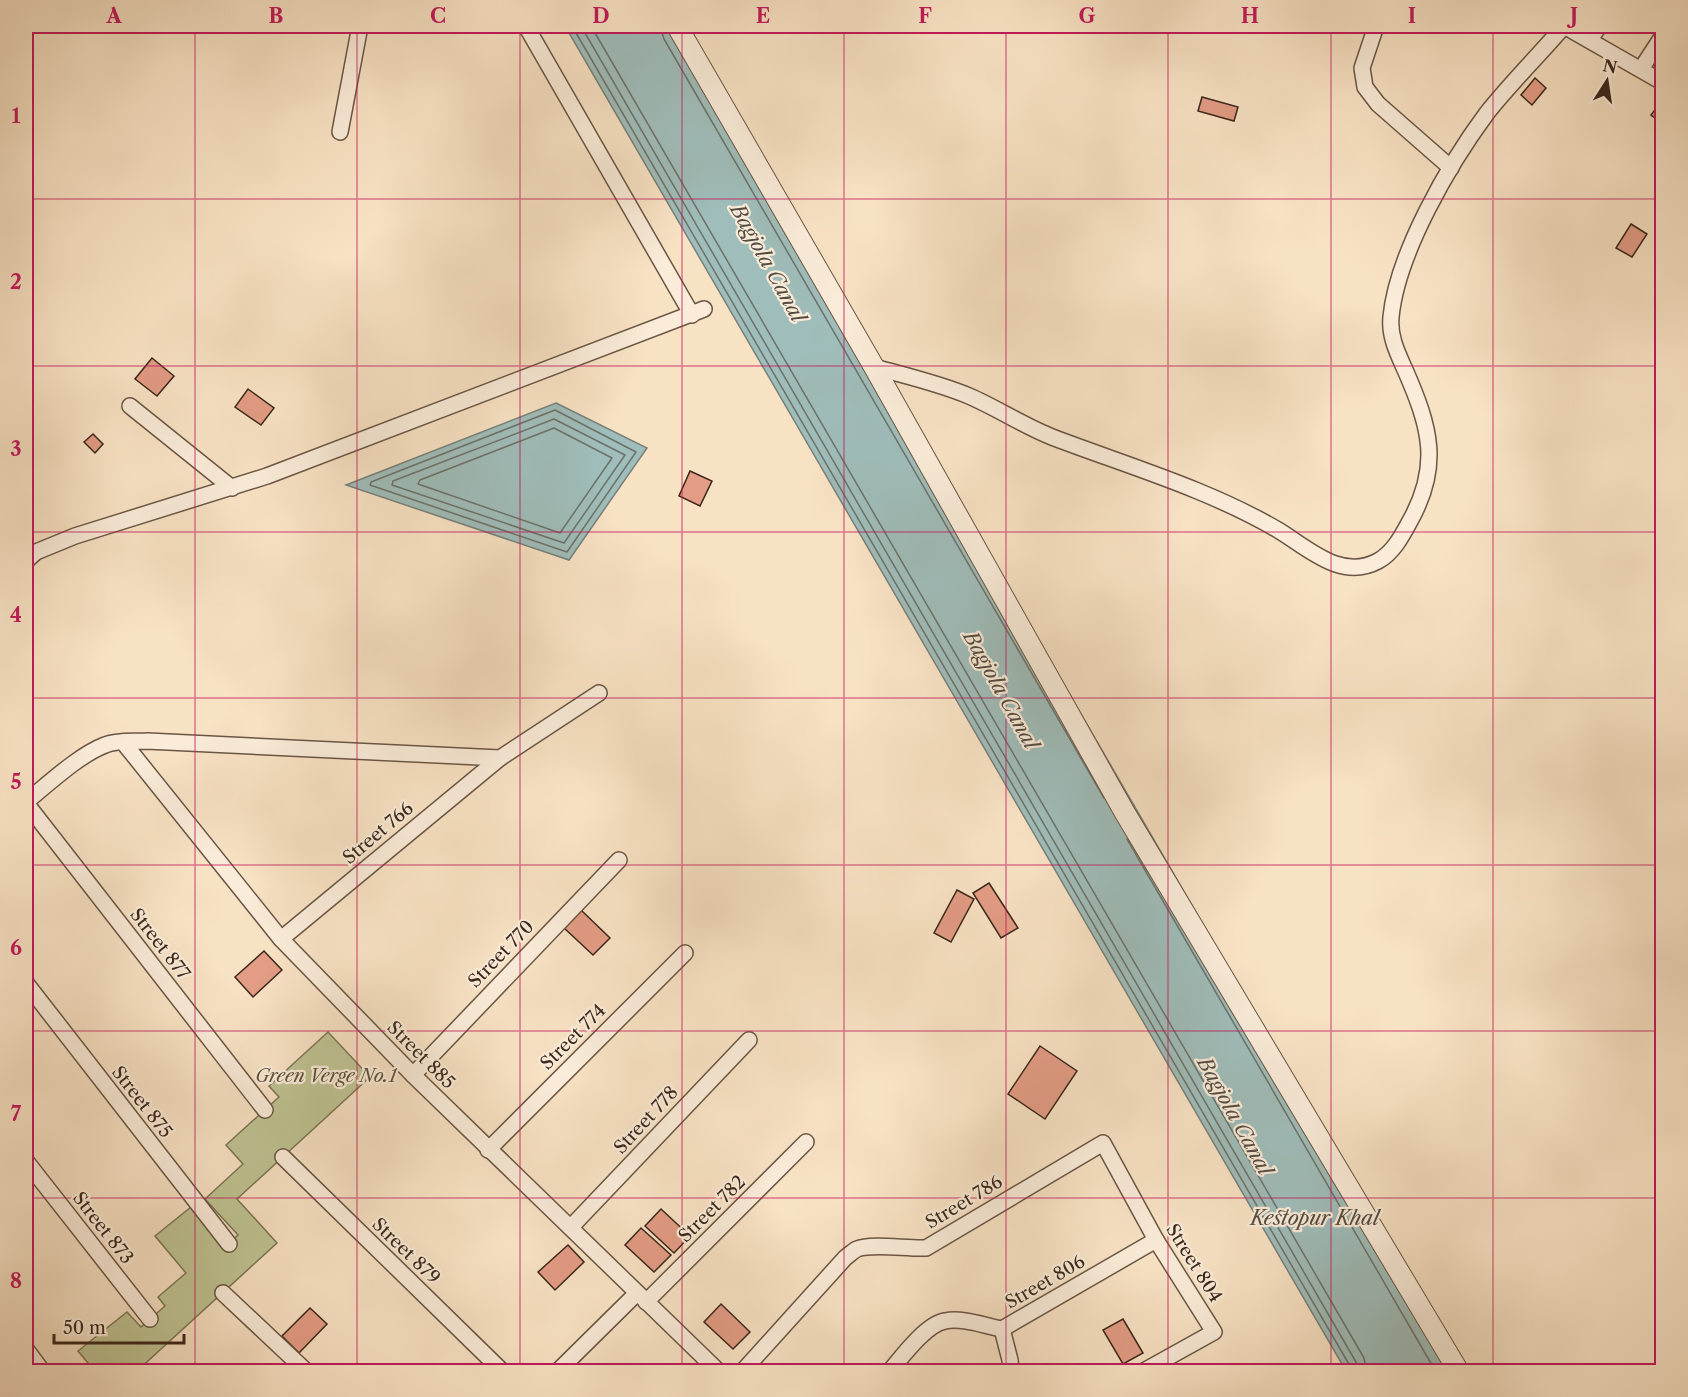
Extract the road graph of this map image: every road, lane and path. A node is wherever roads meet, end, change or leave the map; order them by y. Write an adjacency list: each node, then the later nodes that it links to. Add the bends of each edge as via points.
1 (360, 26): 11 (street)
2 (526, 26): 15 (street, via 698,312)
3 (677, 26): 13 (street, via 802,253)
4 (1376, 26): 12 (street, via 1362,68 1365,87 1378,104)
5 (1564, 26): 8 (street); 12 (street, via 1488,112)
6 (1599, 26): 8 (street)
7 (1662, 37): 9 (street)
8 (1590, 40): 9 (street)
9 (1641, 69): 10 (street)
10 (1662, 82)
11 (340, 132)
12 (1451, 168): 13 (street, via 1399,273 1390,319 1393,343 1421,406 1427,431 1430,461 1426,479 1415,513 1400,540 1380,560 1361,568 1340,566 1319,557 1280,531 1212,497 1047,435 966,395)
13 (874, 367): 50 (street, via 1125,813)
14 (130, 406): 15 (street)
15 (231, 488): 16 (street, via 75,536 36,552)
16 (26, 561)
17 (599, 693): 19 (street, Street 766)
18 (123, 742): 19 (street); 20 (street, via 106,744 85,756); 22 (street, Street 885)
19 (500, 758): 22 (street, Street 766)
20 (26, 802): 27 (street, Street 877)
21 (619, 860): 26 (street, Street 770)
22 (281, 939): 26 (street, Street 885)
23 (685, 953): 30 (street, Street 774)
24 (26, 984): 35 (street, Street 875)
25 (749, 1040): 33 (street, Street 778)
26 (413, 1075): 30 (street, Street 885)
27 (265, 1110)
28 (806, 1142): 37 (street, Street 782)
29 (1103, 1143): 34 (street, Street 804); 46 (street, Street 786, via 926,1248 856,1249)
30 (488, 1150): 33 (street, Street 885)
31 (283, 1157): 43 (street, Street 879)
32 (26, 1161): 38 (street, Street 873)
33 (571, 1227): 37 (street, Street 885)
34 (1156, 1240): 39 (street, Street 806); 49 (street, Street 804, via 1214,1332)
35 (229, 1244)
36 (223, 1293): 42 (street)
37 (641, 1298): 44 (street, Street 782); 45 (street, Street 885)
38 (150, 1319)
39 (1002, 1329): 47 (street, Street 806, via 946,1320 933,1326); 48 (street)
40 (26, 1349): 41 (street)
41 (43, 1371)
42 (307, 1371)
43 (503, 1371)
44 (557, 1371)
45 (719, 1371)
46 (742, 1371)
47 (889, 1371)
48 (1011, 1371)
49 (1142, 1371)
50 (1459, 1371)

